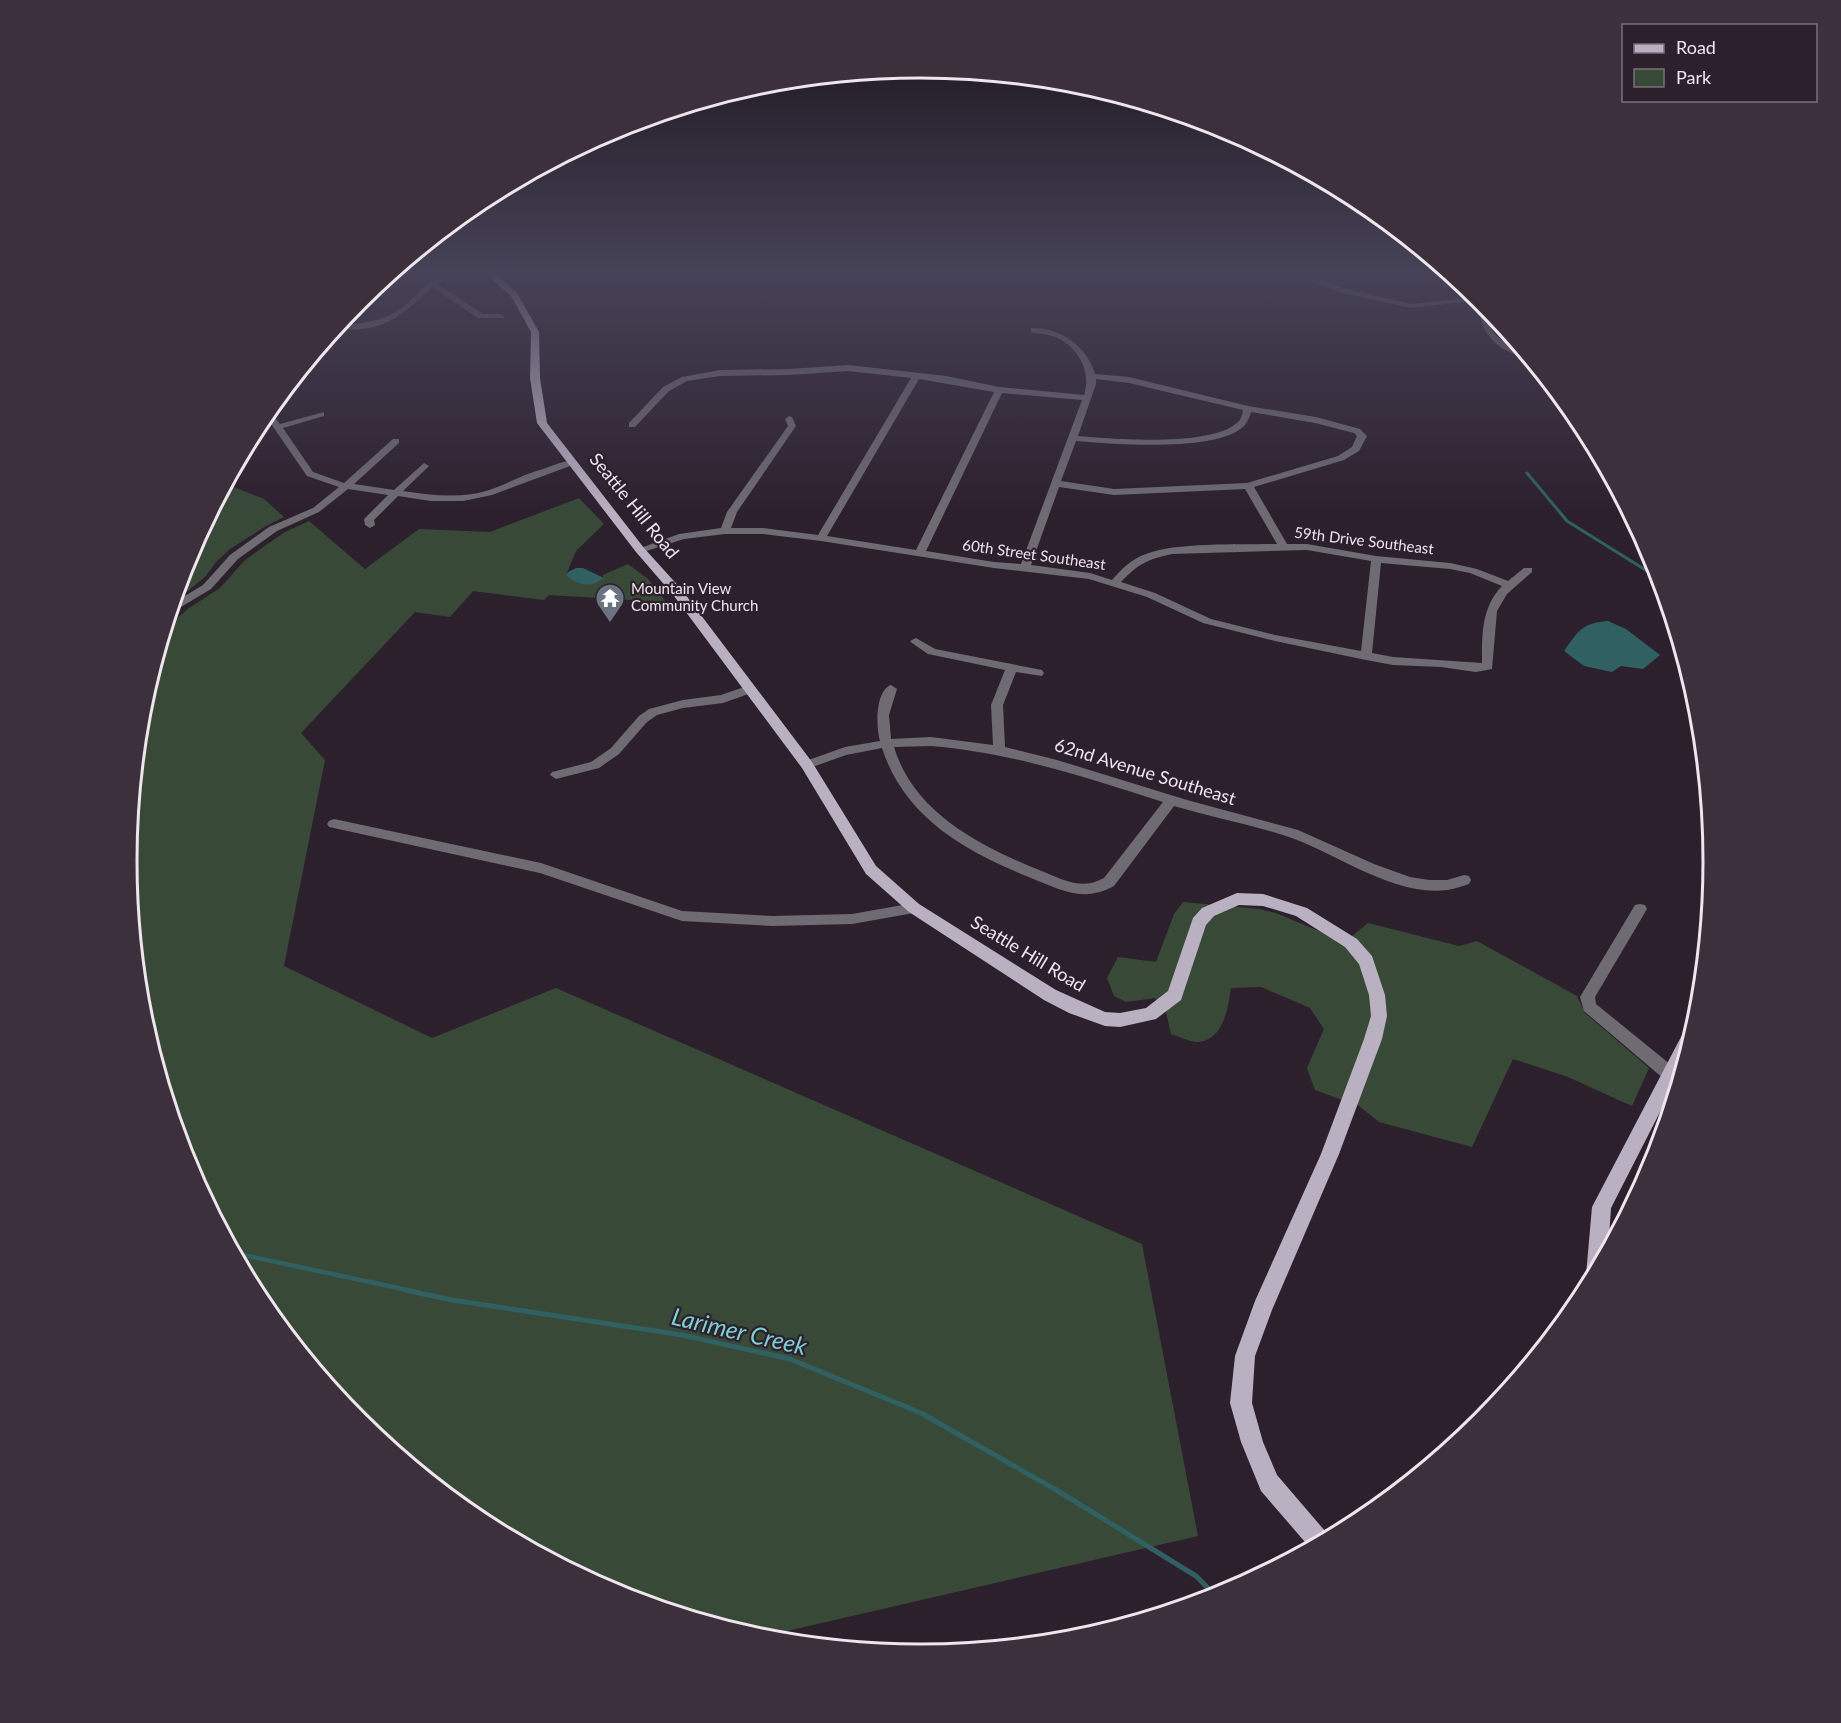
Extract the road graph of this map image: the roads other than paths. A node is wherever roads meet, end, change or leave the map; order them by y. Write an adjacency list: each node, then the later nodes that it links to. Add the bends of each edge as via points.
1 (535, 352): 15 (main road, Seattle Hill Road, via 542,423)
2 (1079, 352): 4 (street)
3 (917, 375): 5 (street); 11 (street, via 830,368 720,372 685,378 666,389); 23 (street)
4 (1093, 376): 6 (street); 7 (street, via 1129,380)
5 (999, 390): 6 (street); 26 (street)
6 (1087, 398): 13 (street)
7 (1248, 409): 13 (street, via 1242,423 1202,439 1111,442); 19 (street, via 1302,416 1357,431 1362,436 1356,449 1341,458)
8 (321, 414): 12 (street)
9 (789, 419): 22 (street, via 792,426 732,512)
10 (273, 420): 12 (street)
11 (632, 425)
12 (278, 427): 18 (street, via 310,474)
13 (1071, 438): 17 (street)
14 (396, 441): 18 (street)
15 (573, 464): 20 (street, via 535,474 489,494 431,498); 25 (main road, Seattle Hill Road)
16 (424, 466): 20 (street)
17 (1055, 483): 19 (street, via 1114,492); 28 (street)
18 (345, 486): 20 (street); 32 (street, via 316,510 273,529 234,557 207,587)
19 (1248, 486): 24 (street)
20 (393, 494): 21 (street, via 369,519)
21 (370, 525)
22 (725, 531): 23 (street, 60th Street Southeast); 25 (street, 60th Street Southeast, via 683,536)
23 (820, 538): 26 (street, 60th Street Southeast)
24 (1284, 547): 27 (street, 59th Drive Southeast); 30 (street, 59th Drive Southeast, via 1172,551 1132,565)
25 (640, 550): 37 (main road, Seattle Hill Road, via 678,593)
26 (920, 553): 28 (street, 60th Street Southeast)
27 (1376, 559): 31 (street, 59th Drive Southeast, via 1450,566); 34 (street)
28 (1025, 567): 30 (street, 60th Street Southeast)
29 (1528, 570): 31 (street)
30 (1115, 583): 34 (street, 60th Street Southeast, via 1228,628)
31 (1508, 585): 34 (street, 60th Street Southeast, via 1491,608 1487,624 1488,666)
32 (182, 603)
33 (916, 641): 35 (street, via 932,652)
34 (1366, 656)
35 (1011, 669): 36 (street); 40 (street, via 997,705)
36 (1038, 673)
37 (750, 689): 41 (main road, Seattle Hill Road); 42 (street, via 723,699 653,712 615,751 595,765)
38 (891, 689): 39 (street, via 882,722)
39 (887, 743): 40 (street, 62nd Avenue Southeast, via 933,742); 41 (street, 62nd Avenue Southeast); 43 (street, via 907,785 929,813 957,837 998,859 1072,887 1096,890 1109,882)
40 (999, 749): 43 (street, 62nd Avenue Southeast, via 1093,774)
41 (807, 765): 46 (main road, Seattle Hill Road, via 871,870)
42 (556, 775)
43 (1172, 801): 45 (street, 62nd Avenue Southeast, via 1293,834 1403,880 1446,885)
44 (334, 824): 46 (street, via 541,868 682,916 773,921 852,919)
45 (1464, 879)
46 (914, 908): 51 (main road, Seattle Hill Road, via 1050,995 1105,1019 1150,1014 1174,995 1199,922 1221,904 1237,899 1263,900 1301,912 1352,943 1366,961 1377,995 1373,1039 1330,1154 1245,1356 1242,1403 1252,1442 1269,1484)
47 (1640, 909): 49 (street, via 1587,998 1589,1007)
48 (1679, 1057): 49 (main road)
49 (1670, 1074): 50 (main road, via 1602,1207)
50 (1598, 1255)
51 (1316, 1537)

